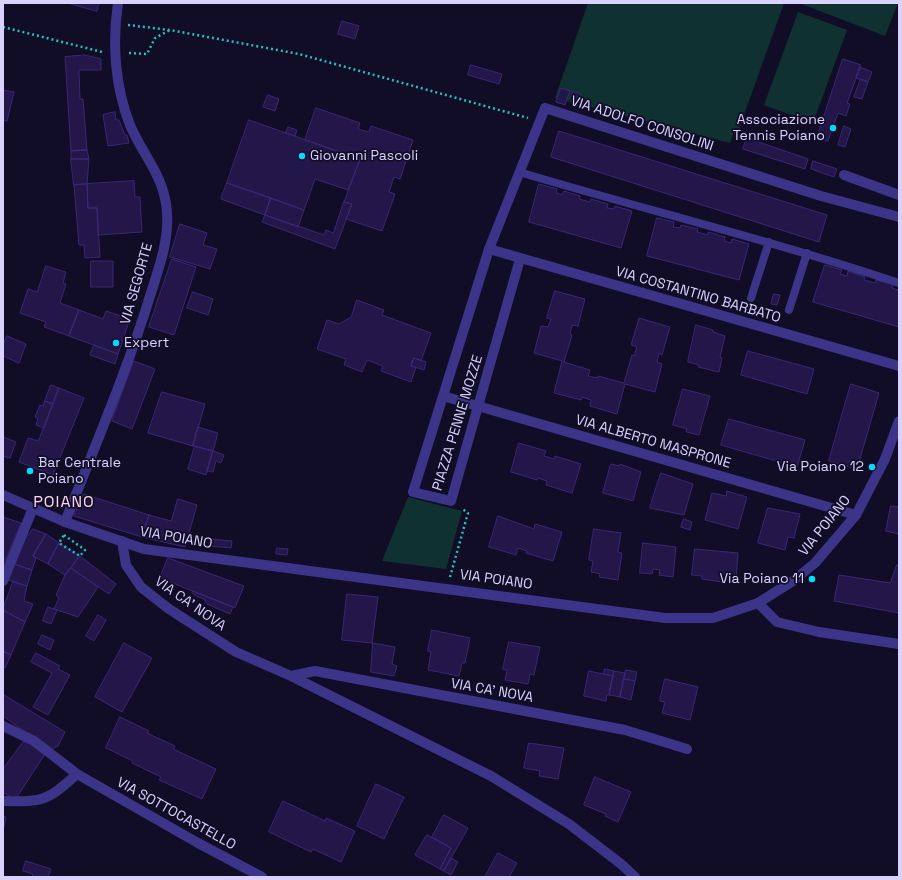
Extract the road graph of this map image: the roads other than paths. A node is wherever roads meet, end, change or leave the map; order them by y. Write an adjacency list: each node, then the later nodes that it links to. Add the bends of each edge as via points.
1 (118, 3): 20 (street, VIA SEGORTE, via 114,52 122,93 130,125 161,180 168,214 164,253 142,321)
2 (519, 172): 5 (street, VIA ADOLFO CONSOLINI, via 545,108 820,196); 6 (lane, via 620,203); 7 (street, VIA ADOLFO CONSOLINI)
3 (844, 175): 4 (street)
4 (899, 195)
5 (899, 217)
6 (769, 242): 8 (lane); 11 (lane)
7 (489, 249): 9 (street, VIA COSTANTINO BARBATO); 14 (street, PIAZZA PENNE MOZZE)
8 (807, 253): 10 (lane); 12 (lane)
9 (520, 258): 13 (street, VIA COSTANTINO BARBATO); 15 (street, PIAZZA PENNE MOZZE)
10 (899, 283)
11 (751, 298)
12 (789, 310)
13 (899, 366)
14 (443, 396): 15 (street, VIA ALBERTO MASPRONE); 15 (street, PIAZZA PENNE MOZZE, via 413,492 451,501)
15 (479, 406): 19 (street, VIA ALBERTO MASPRONE)
16 (899, 421): 19 (street, VIA POIANO, via 885,459)
17 (3, 495): 18 (street, VIA POIANO)
18 (34, 508): 20 (street, VIA POIANO); 22 (street)
19 (856, 515): 23 (street, VIA POIANO, via 815,563 793,581)
20 (66, 522): 21 (street, VIA POIANO)
21 (122, 541): 23 (street, VIA POIANO, via 152,550 665,618 713,618); 25 (street, VIA CA' NOVA, via 126,565 141,587 236,652)
22 (3, 581)
23 (758, 603): 24 (street, via 776,622 819,632)
24 (899, 644)
25 (291, 676): 27 (street, VIA CA' NOVA, via 322,672 625,730); 31 (street, VIA CA' NOVA, via 491,776 569,824)
26 (3, 726): 28 (street, VIA SOTTOCASTELLO, via 34,741)
27 (687, 749)
28 (76, 774): 29 (street, via 44,799); 30 (street, VIA SOTTOCASTELLO)
29 (3, 801)
30 (262, 877)
31 (635, 877)

